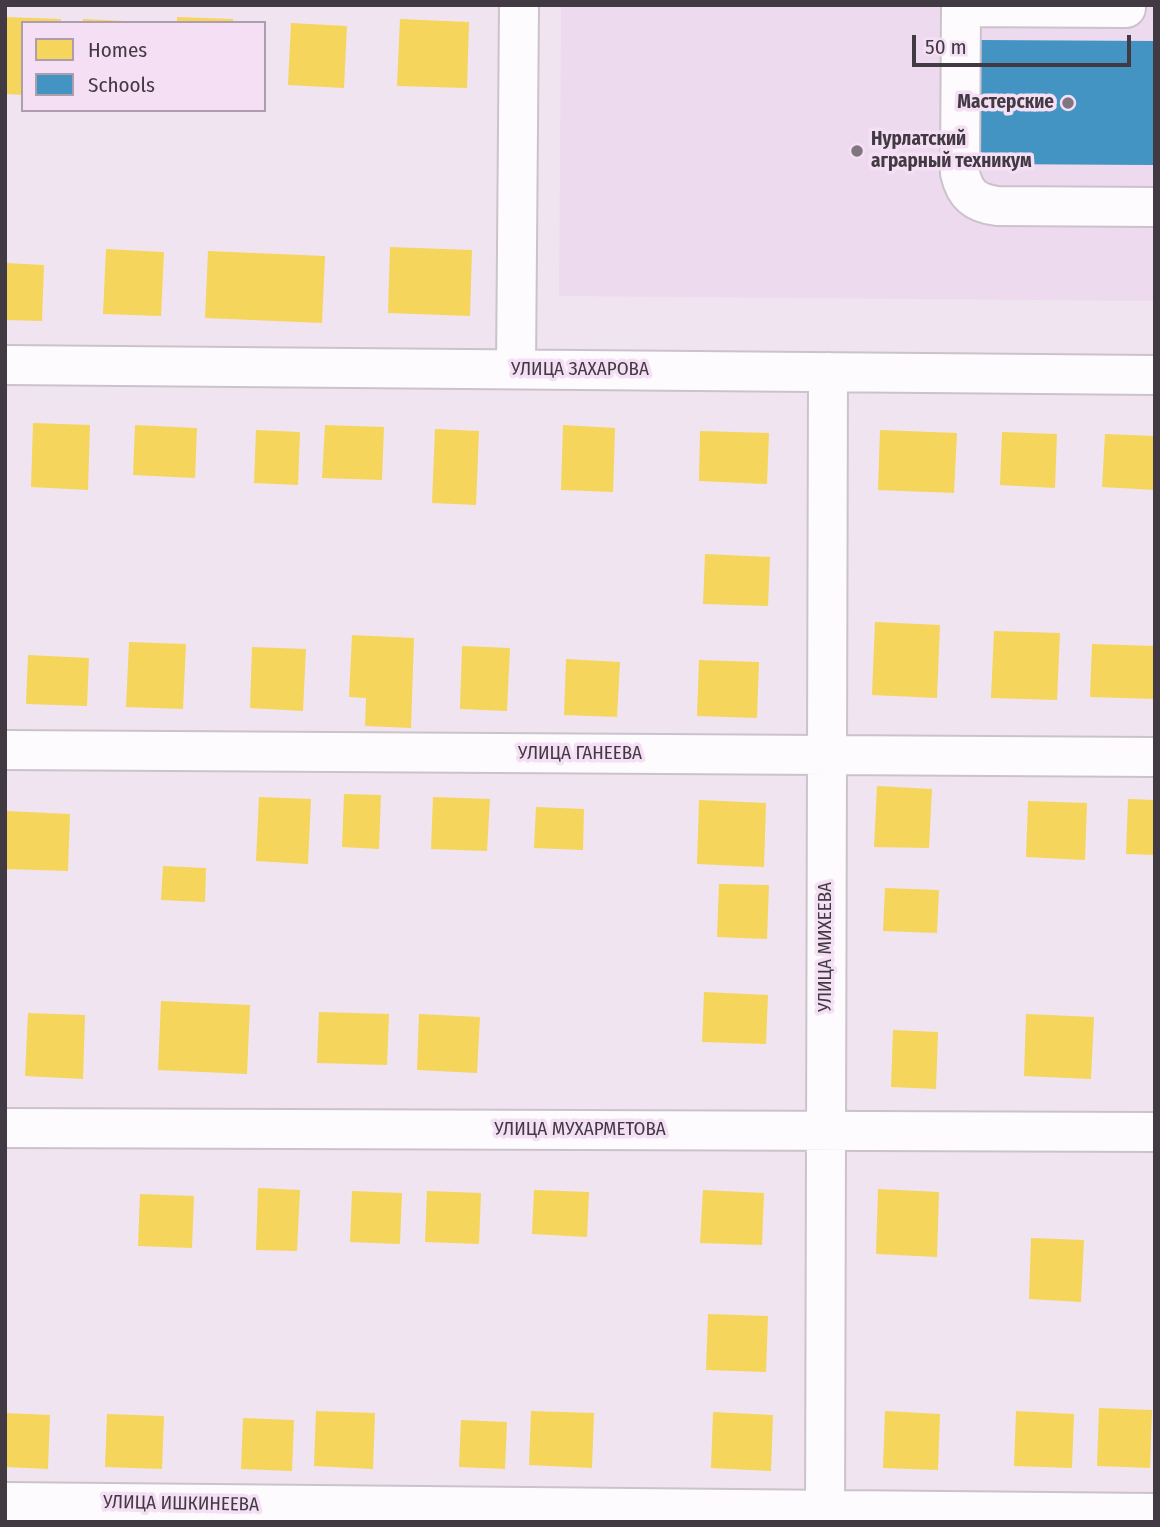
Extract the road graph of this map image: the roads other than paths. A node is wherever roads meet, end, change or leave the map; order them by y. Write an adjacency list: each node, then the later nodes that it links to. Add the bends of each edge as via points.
1 (519, 5): 6 (street)
2 (961, 6): 3 (street); 4 (street, via 960,173 967,192 984,204 997,206)
3 (1136, 7)
4 (1155, 207)
5 (5, 365): 6 (street, УЛИЦА ЗАХАРОВА)
6 (516, 369): 7 (street, УЛИЦА ЗАХАРОВА)
7 (828, 372): 8 (street, УЛИЦА ЗАХАРОВА); 10 (street, УЛИЦА МИХЕЕВА)
8 (1155, 375)
9 (5, 750): 10 (street, УЛИЦА ГАНЕЕВА)
10 (827, 756): 11 (street, УЛИЦА ГАНЕЕВА); 13 (street, УЛИЦА МИХЕЕВА)
11 (1155, 757)
12 (5, 1128): 13 (street, УЛИЦА МУХАРМЕТОВА)
13 (826, 1131): 14 (street, УЛИЦА МУХАРМЕТОВА); 17 (street, УЛИЦА МИХЕЕВА)
14 (1155, 1132)
15 (5, 1502): 17 (street, УЛИЦА ИШКИНЕЕВА)
16 (1155, 1513): 17 (street, УЛИЦА ИШКИНЕЕВА)
17 (825, 1516)

